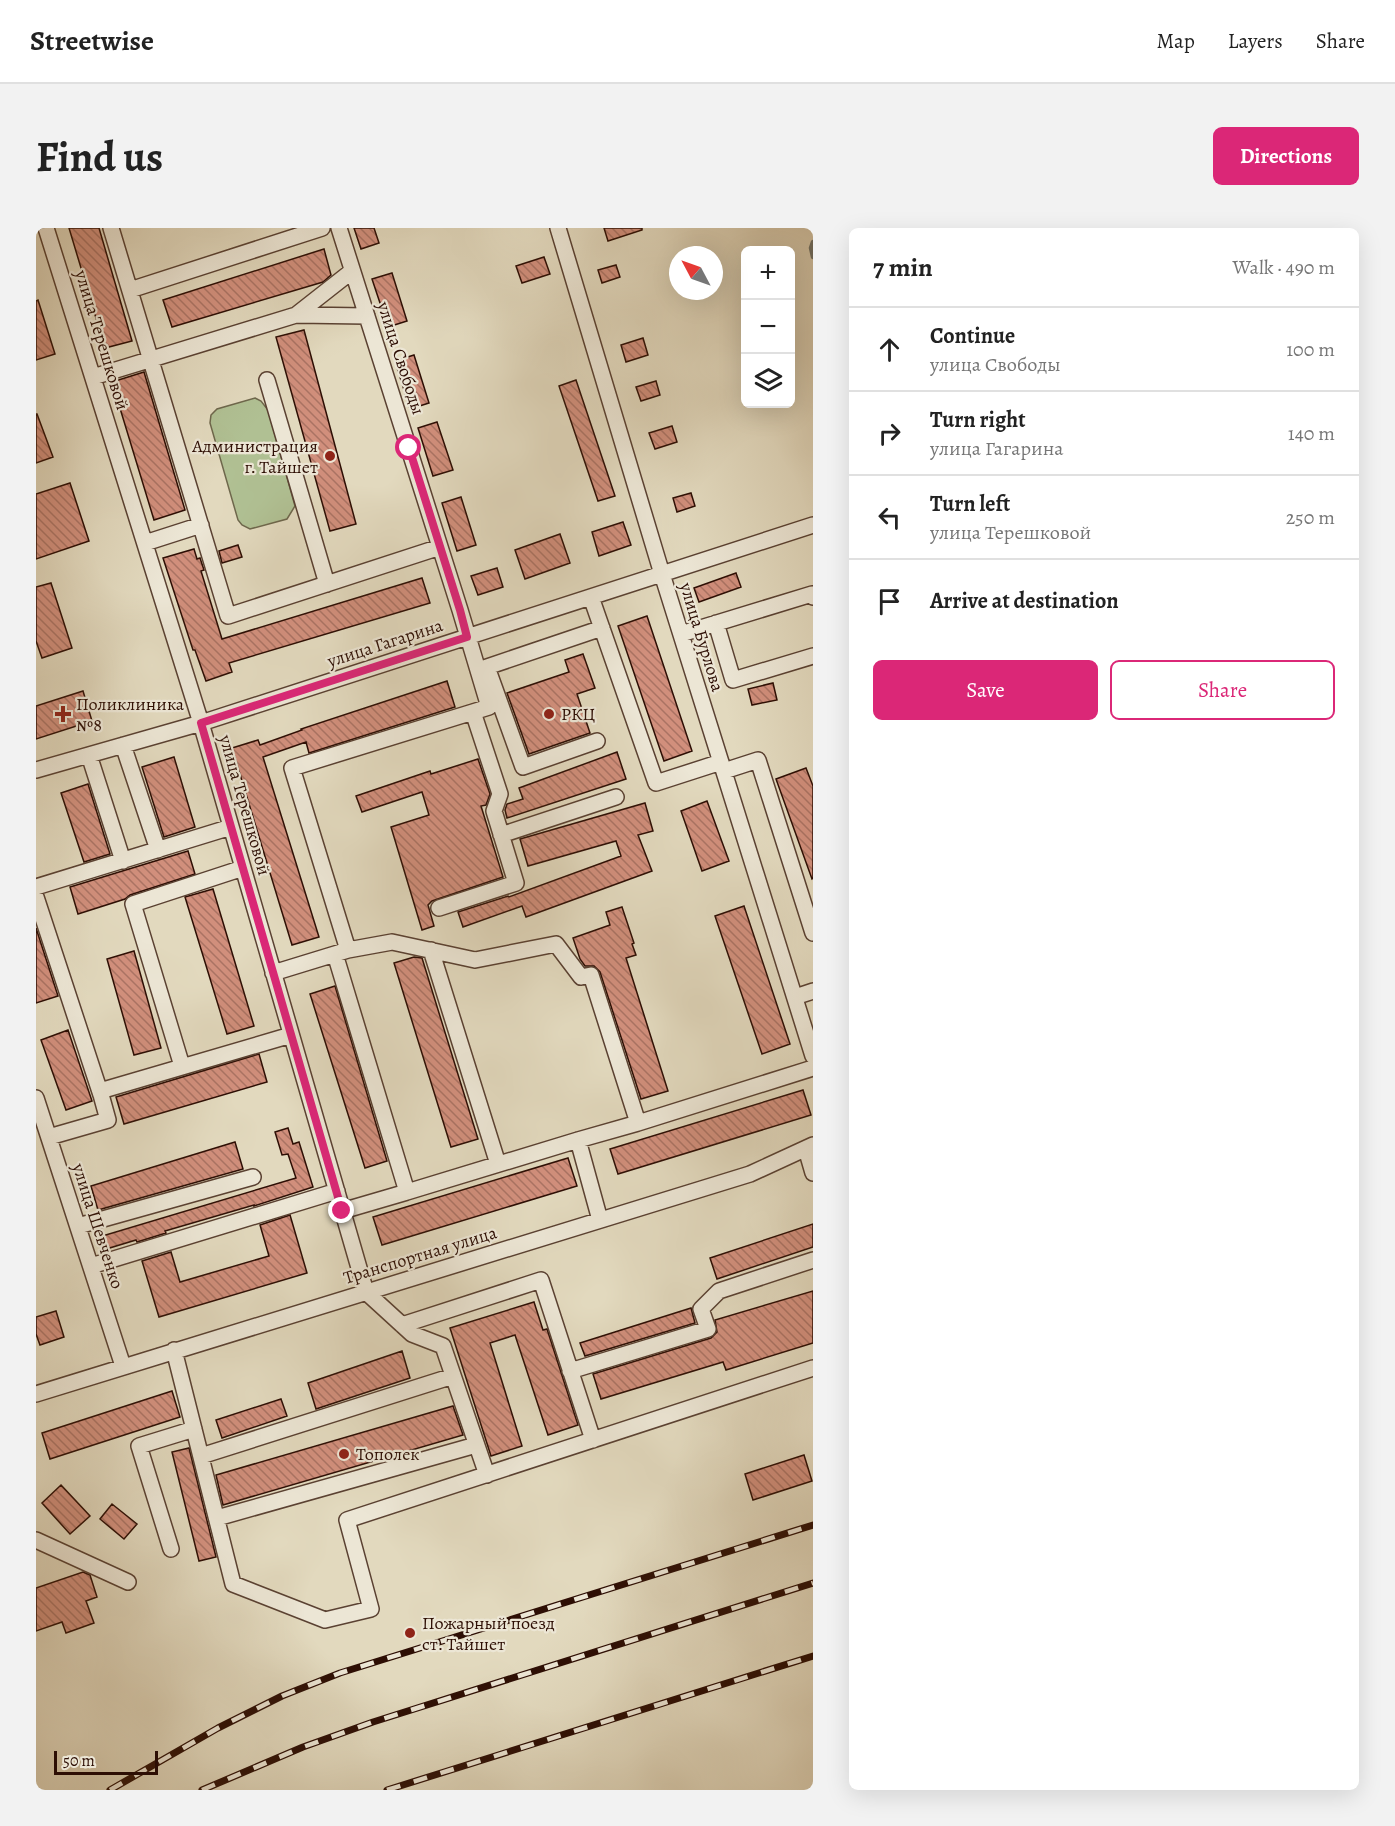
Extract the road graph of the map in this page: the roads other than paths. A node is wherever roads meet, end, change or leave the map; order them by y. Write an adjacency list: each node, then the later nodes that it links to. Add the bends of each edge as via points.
1 (46, 228): 11 (street, улица Терешковой)
2 (111, 228): 7 (street)
3 (322, 228): 7 (street)
4 (339, 228): 6 (street, улица Свободы)
5 (558, 228): 17 (street, улица Бурлова)
6 (352, 271): 8 (street); 9 (street, улица Свободы)
7 (130, 290): 10 (street)
8 (296, 315): 9 (street); 10 (street)
9 (367, 316): 16 (street, улица Свободы)
10 (151, 360): 11 (street); 13 (street)
11 (93, 377): 15 (street, улица Терешковой)
12 (267, 380): 18 (street)
13 (201, 525): 15 (street); 18 (street, via 228,615)
14 (813, 525): 17 (street, улица Гагарина)
15 (145, 543): 28 (street, улица Терешковой)
16 (440, 547): 18 (street); 24 (street, улица Свободы)
17 (662, 574): 19 (street, улица Гагарина); 23 (street, улица Бурлова)
18 (327, 584)
19 (591, 597): 22 (street); 24 (street, улица Гагарина)
20 (813, 597): 21 (street, via 812,594)
21 (716, 623): 23 (street); 25 (street, via 733,680)
22 (602, 628): 26 (street); 32 (street, via 656,783)
23 (681, 634): 32 (street, улица Бурлова)
24 (467, 637): 26 (street, улица Свободы); 28 (street, улица Гагарина)
25 (813, 656)
26 (482, 668): 27 (street, via 489,706); 29 (street, via 523,767)
27 (473, 712): 36 (street, via 500,794 494,811); 45 (street, via 292,768)
28 (201, 723): 30 (street, улица Гагарина); 35 (street, улица Терешковой)
29 (597, 741)
30 (123, 745): 31 (street, улица Гагарина); 37 (street)
31 (89, 755): 33 (street, улица Гагарина); 38 (street)
32 (723, 767): 43 (street, via 758,760); 48 (street, улица Бурлова)
33 (36, 770)
34 (616, 797): 36 (street)
35 (231, 827): 37 (street); 39 (street, улица Терешковой)
36 (501, 835): 42 (street, via 516,883)
37 (158, 850): 38 (street)
38 (123, 861): 40 (street)
39 (243, 868): 46 (street, улица Терешковой); 51 (street, via 133,904)
40 (36, 887)
41 (36, 897): 53 (street)
42 (439, 908)
43 (813, 933)
44 (431, 950): 45 (street, via 393,942); 55 (street, via 475,960 556,944 581,977 591,975); 59 (street)
45 (342, 952): 46 (street); 63 (street)
46 (273, 973): 49 (street, улица Терешковой)
47 (813, 991): 48 (street)
48 (795, 997): 50 (street, улица Бурлова)
49 (291, 1035): 51 (street); 62 (street, улица Терешковой)
50 (813, 1056)
51 (182, 1066): 53 (street, via 100,1090)
52 (813, 1068): 55 (street)
53 (101, 1095): 56 (street, via 108,1120)
54 (36, 1098): 56 (street, улица Шевченко)
55 (638, 1124): 57 (street)
56 (49, 1137): 66 (street, улица Шевченко)
57 (578, 1140): 59 (street); 65 (street)
58 (809, 1147): 60 (street); 65 (street, Транспортная улица, via 750,1174)
59 (498, 1164): 63 (street)
60 (813, 1173)
61 (253, 1176): 66 (street)
62 (337, 1191): 64 (street, улица Терешковой); 68 (street)
63 (407, 1192): 64 (street)
64 (342, 1211): 69 (street, улица Терешковой)
65 (600, 1220): 69 (street, Транспортная улица)
66 (78, 1226): 68 (street, улица Шевченко)
67 (813, 1260): 74 (street, via 719,1291 701,1309 708,1329)
68 (90, 1266): 72 (street, улица Шевченко)
69 (366, 1292): 70 (street); 71 (street, Транспортная улица)
70 (402, 1325): 74 (street, via 541,1280); 75 (street, via 412,1334 443,1346)
71 (174, 1350): 72 (street, Транспортная улица); 77 (street)
72 (123, 1366): 76 (street, Транспортная улица)
73 (813, 1368): 78 (street)
74 (570, 1371): 78 (street)
75 (453, 1376): 79 (street); 80 (street)
76 (36, 1394)
77 (194, 1429): 80 (street); 84 (street, via 139,1446)
78 (592, 1440): 81 (street)
79 (476, 1445): 81 (street); 82 (street)
80 (201, 1456): 82 (street)
81 (487, 1475): 82 (street, via 347,1520 372,1609 325,1620 233,1584)
82 (217, 1518)
83 (36, 1540): 85 (street)
84 (171, 1549)
85 (129, 1582)

